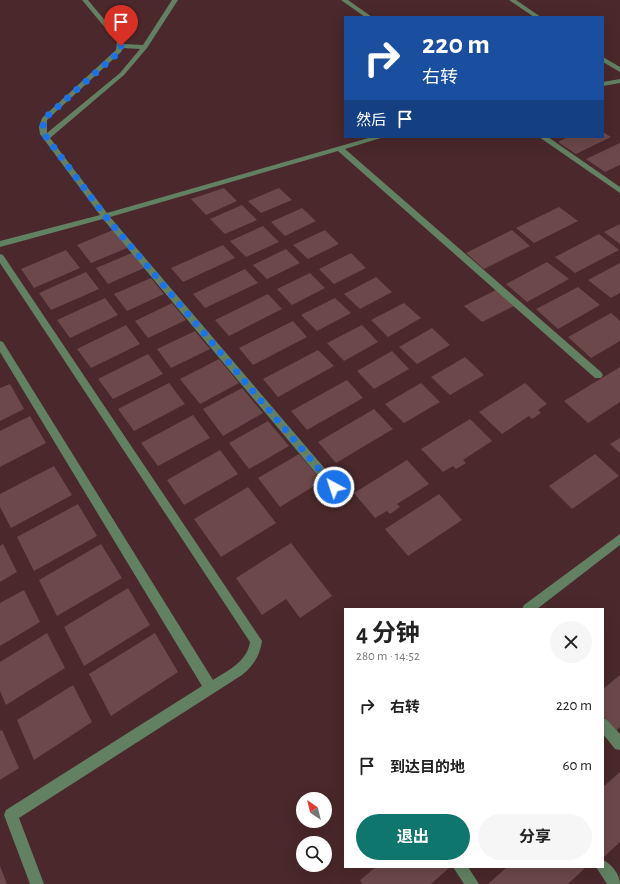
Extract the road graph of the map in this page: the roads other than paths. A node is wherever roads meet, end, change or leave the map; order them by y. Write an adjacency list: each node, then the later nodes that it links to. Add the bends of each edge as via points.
1 (85, 0): 7 (street)
2 (175, 0): 8 (street)
3 (344, 0): 5 (street)
4 (512, 0): 6 (street)
5 (368, 16)
6 (536, 16)
7 (121, 46): 8 (street); 13 (street, via 120,51 44,119)
8 (145, 47): 13 (street, via 122,74)
9 (604, 60): 10 (street)
10 (620, 70)
11 (620, 81): 12 (street)
12 (604, 84)
13 (46, 137): 18 (street)
14 (377, 138): 16 (street)
15 (544, 138): 17 (street)
16 (340, 149): 18 (street); 22 (street)
17 (620, 191)
18 (105, 216): 19 (street); 23 (street)
19 (0, 244)
20 (0, 257): 26 (street, via 256,641 255,651 248,662 238,672)
21 (0, 344): 26 (street)
22 (598, 375)
23 (334, 487)
24 (620, 539): 25 (street)
25 (529, 608)
26 (211, 689): 31 (street, via 11,815)
27 (604, 725): 28 (street)
28 (620, 744)
29 (461, 868): 32 (street)
30 (604, 868): 33 (street)
31 (37, 884)
32 (472, 884)
33 (616, 884)

